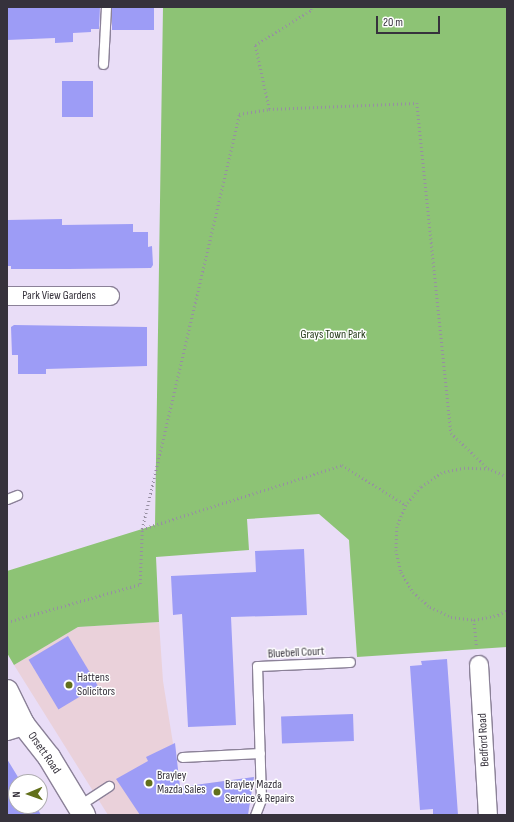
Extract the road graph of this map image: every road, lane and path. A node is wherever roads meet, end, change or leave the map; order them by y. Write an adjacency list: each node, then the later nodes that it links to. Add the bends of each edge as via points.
1 (106, 7): 3 (lane)
2 (310, 7): 4 (path, via 311,10 255,45)
3 (103, 64)
4 (269, 110): 7 (path, via 417,103 451,433); 12 (path, via 239,114)
5 (7, 296): 6 (street, Park View Gardens)
6 (110, 296)
7 (489, 469): 8 (path); 11 (path, via 465,468 442,474 421,487)
8 (507, 477)
9 (17, 495): 10 (lane)
10 (7, 499)
11 (406, 505): 12 (path, via 342,465); 14 (path, via 397,527 396,550 401,572 413,592 437,611 451,617)
12 (142, 529): 15 (path, via 140,584)
13 (507, 610): 14 (path, via 498,615)
14 (474, 620): 17 (path)
15 (7, 622)
16 (350, 662): 20 (lane, Bluebell Court, via 257,666)
17 (479, 665): 25 (street, Bedford Road)
18 (7, 691): 19 (main road, Orsett Road)
19 (15, 726): 23 (main road, Orsett Road, via 49,757)
20 (260, 753): 21 (lane); 24 (lane, Bluebell Court, via 261,798)
21 (182, 757)
22 (109, 786): 23 (lane)
23 (81, 810)
24 (255, 815)
25 (488, 815)

